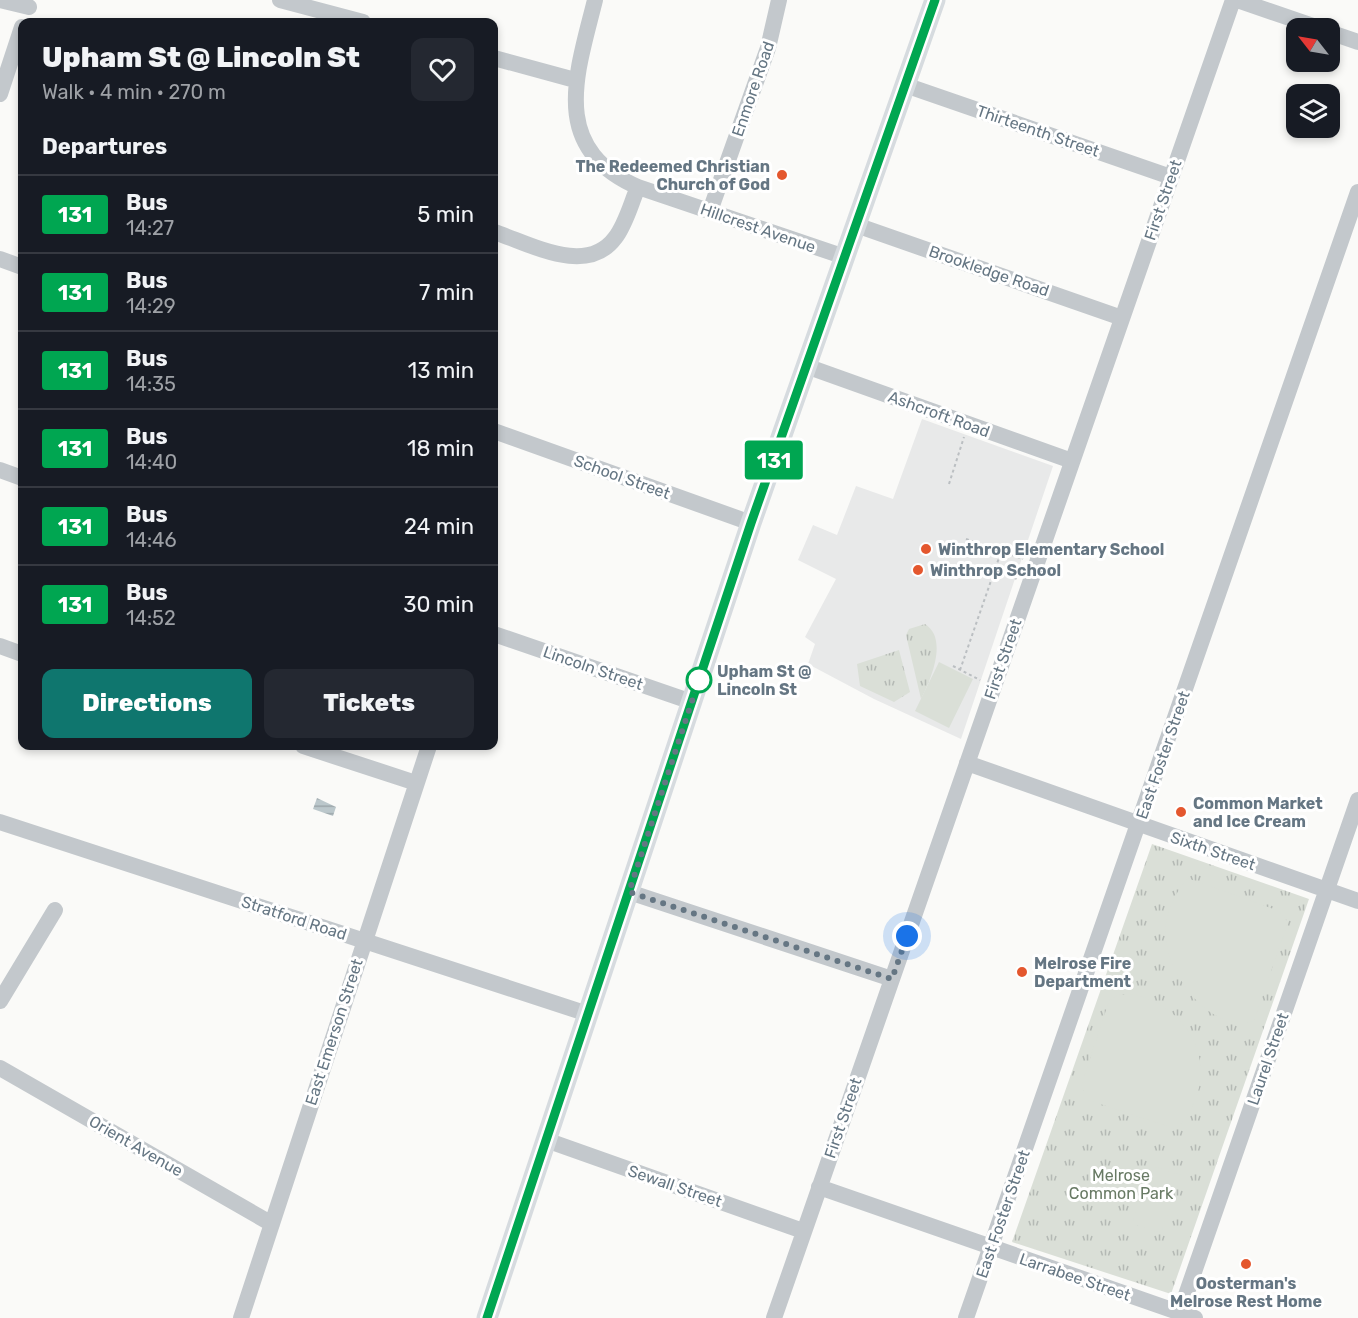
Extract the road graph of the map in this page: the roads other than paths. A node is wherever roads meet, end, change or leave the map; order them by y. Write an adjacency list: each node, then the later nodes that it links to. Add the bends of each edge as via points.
1 (0, 0): 7 (street)
2 (279, 0): 8 (street)
3 (595, 0): 15 (street, Hillcrest Avenue)
4 (779, 0): 22 (street, Enmore Road, via 768,48)
5 (935, 0): 17 (main road)
6 (1235, 0): 9 (street); 19 (street, First Street)
7 (28, 10)
8 (348, 18)
9 (1289, 18)
10 (1340, 36): 12 (street)
11 (18, 40): 14 (street)
12 (1358, 42)
13 (498, 59): 15 (street)
14 (6, 77): 16 (street); 18 (street)
15 (575, 80): 20 (street, Hillcrest Avenue, via 575,111 590,149 611,172)
16 (18, 81)
17 (905, 85): 19 (street, Thirteenth Street); 23 (main road)
18 (0, 94)
19 (1171, 177): 28 (street, First Street)
20 (638, 187): 22 (street, Hillcrest Avenue); 24 (street, via 618,234 594,255 571,257)
21 (1358, 192): 45 (street, East Foster Street)
22 (710, 211): 25 (street, Hillcrest Avenue)
23 (856, 225): 25 (main road); 28 (street, Brookledge Road)
24 (498, 233)
25 (845, 257): 29 (main road)
26 (0, 259): 27 (street)
27 (18, 266)
28 (1122, 318): 31 (street, First Street)
29 (806, 366): 31 (street, Ashcroft Road); 34 (main road)
30 (498, 432): 34 (street, School Street)
31 (1072, 461): 41 (street, First Street)
32 (0, 470): 33 (street)
33 (18, 477)
34 (751, 523): 38 (main road)
35 (498, 635): 38 (street, Lincoln Street)
36 (0, 646): 37 (street)
37 (18, 653)
38 (692, 702): 47 (main road)
39 (315, 750): 42 (street)
40 (428, 750): 42 (street, East Emerson Street)
41 (967, 763): 45 (street, Sixth Street); 51 (street, First Street)
42 (416, 783): 50 (street, East Emerson Street)
43 (1358, 800): 46 (street, Laurel Street)
44 (0, 822): 50 (street, Stratford Road)
45 (1139, 825): 46 (street, Sixth Street); 59 (street, East Foster Street)
46 (1326, 891): 48 (street, Sixth Street); 60 (street, Laurel Street)
47 (629, 892): 51 (street); 53 (main road)
48 (1358, 902)
49 (55, 910): 52 (street)
50 (364, 941): 53 (street, Stratford Road); 57 (street, East Emerson Street)
51 (892, 979): 56 (street, First Street)
52 (0, 1001)
53 (588, 1014): 55 (main road)
54 (0, 1068): 57 (street, Orient Avenue)
55 (546, 1140): 58 (street, Sewall Street); 62 (main road)
56 (819, 1187): 58 (street, First Street); 59 (street, Larrabee Street)
57 (272, 1224): 61 (street, East Emerson Street)
58 (803, 1232): 63 (street, First Street)
59 (991, 1248): 60 (street, Larrabee Street); 64 (street, East Foster Street)
60 (1184, 1316)
61 (241, 1318)
62 (487, 1318)
63 (774, 1318)
64 (966, 1318)

